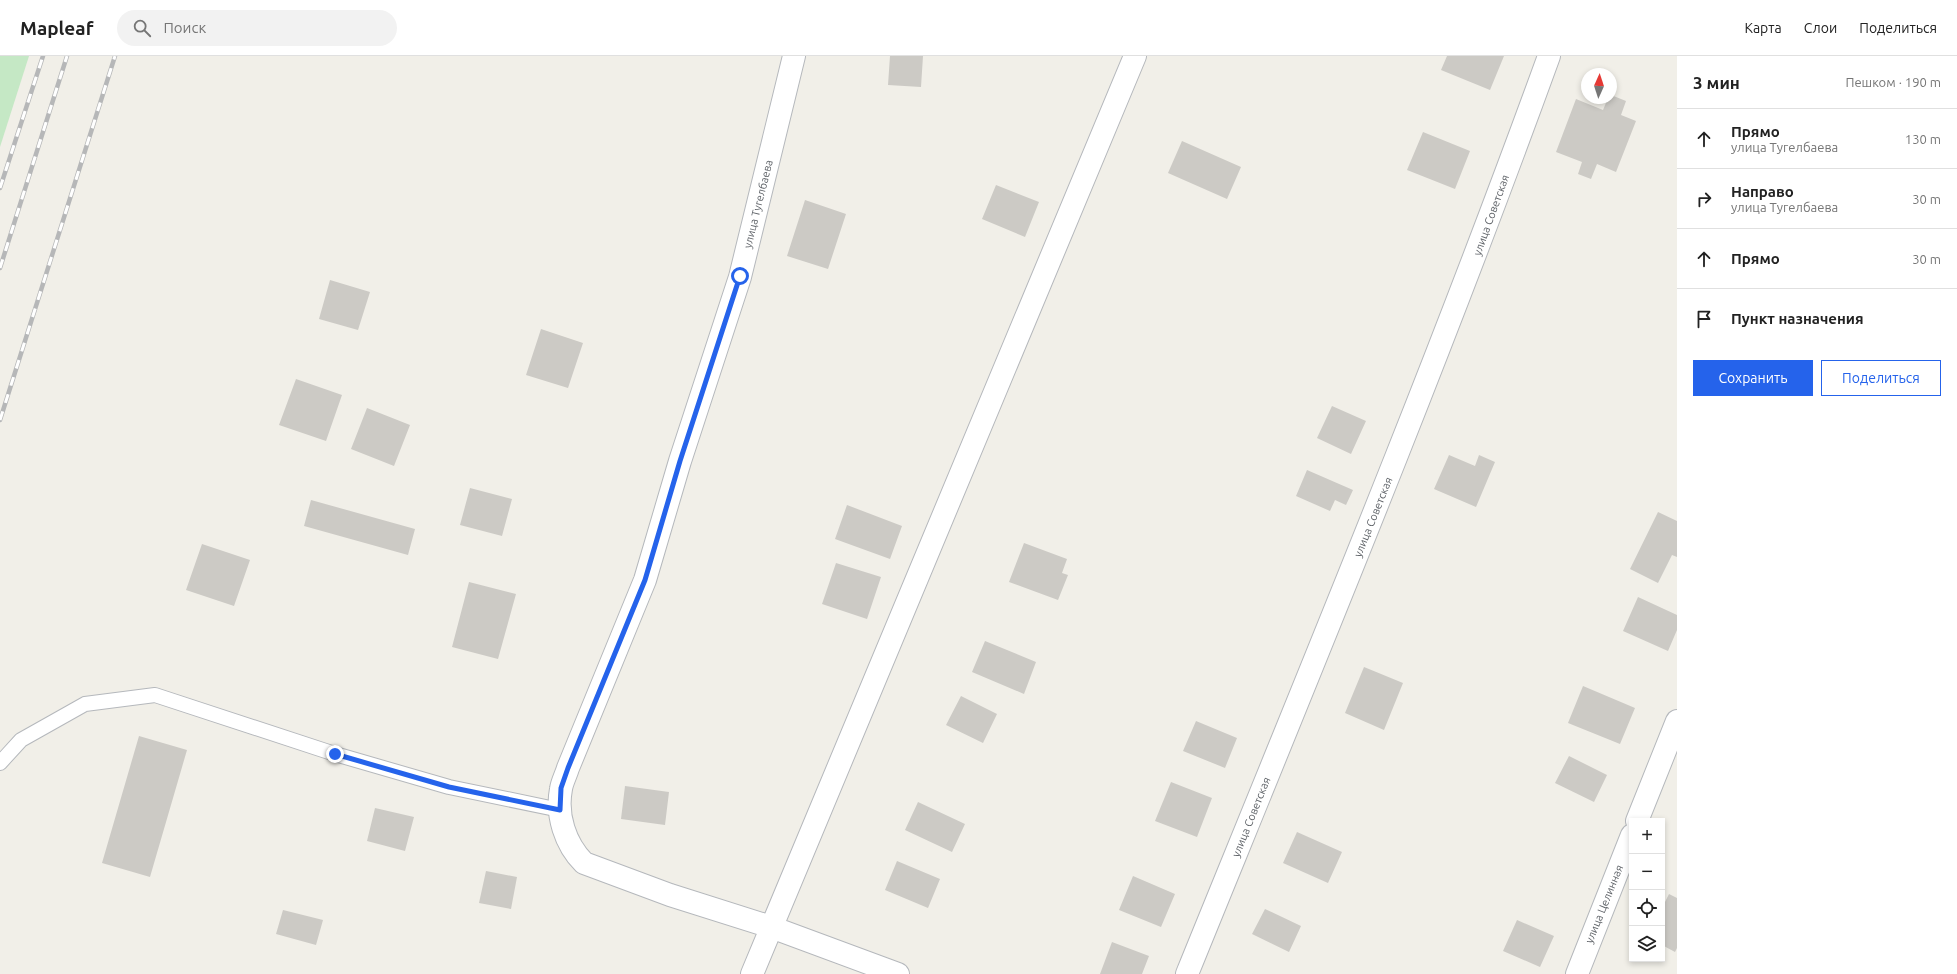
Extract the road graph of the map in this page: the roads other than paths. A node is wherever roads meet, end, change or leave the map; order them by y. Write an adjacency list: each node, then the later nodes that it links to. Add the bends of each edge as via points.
1 (794, 56): 6 (street, улица Тугелбаева, via 740,276 680,461 645,580 568,768 561,788)
2 (1135, 56): 9 (street)
3 (1549, 56): 12 (street, улица Советская, via 1491,217 1430,374)
4 (1677, 721): 7 (street)
5 (0, 763): 6 (lane, via 21,740 85,704 155,695 335,754 449,787)
6 (560, 810): 9 (street, улица Тугелбаева, via 569,844 584,863 670,895)
7 (1639, 818)
8 (1629, 843): 13 (street, улица Целинная)
9 (771, 927): 10 (street); 11 (street, улица Тугелбаева)
10 (752, 974)
11 (898, 974)
12 (1187, 974)
13 (1577, 974)

